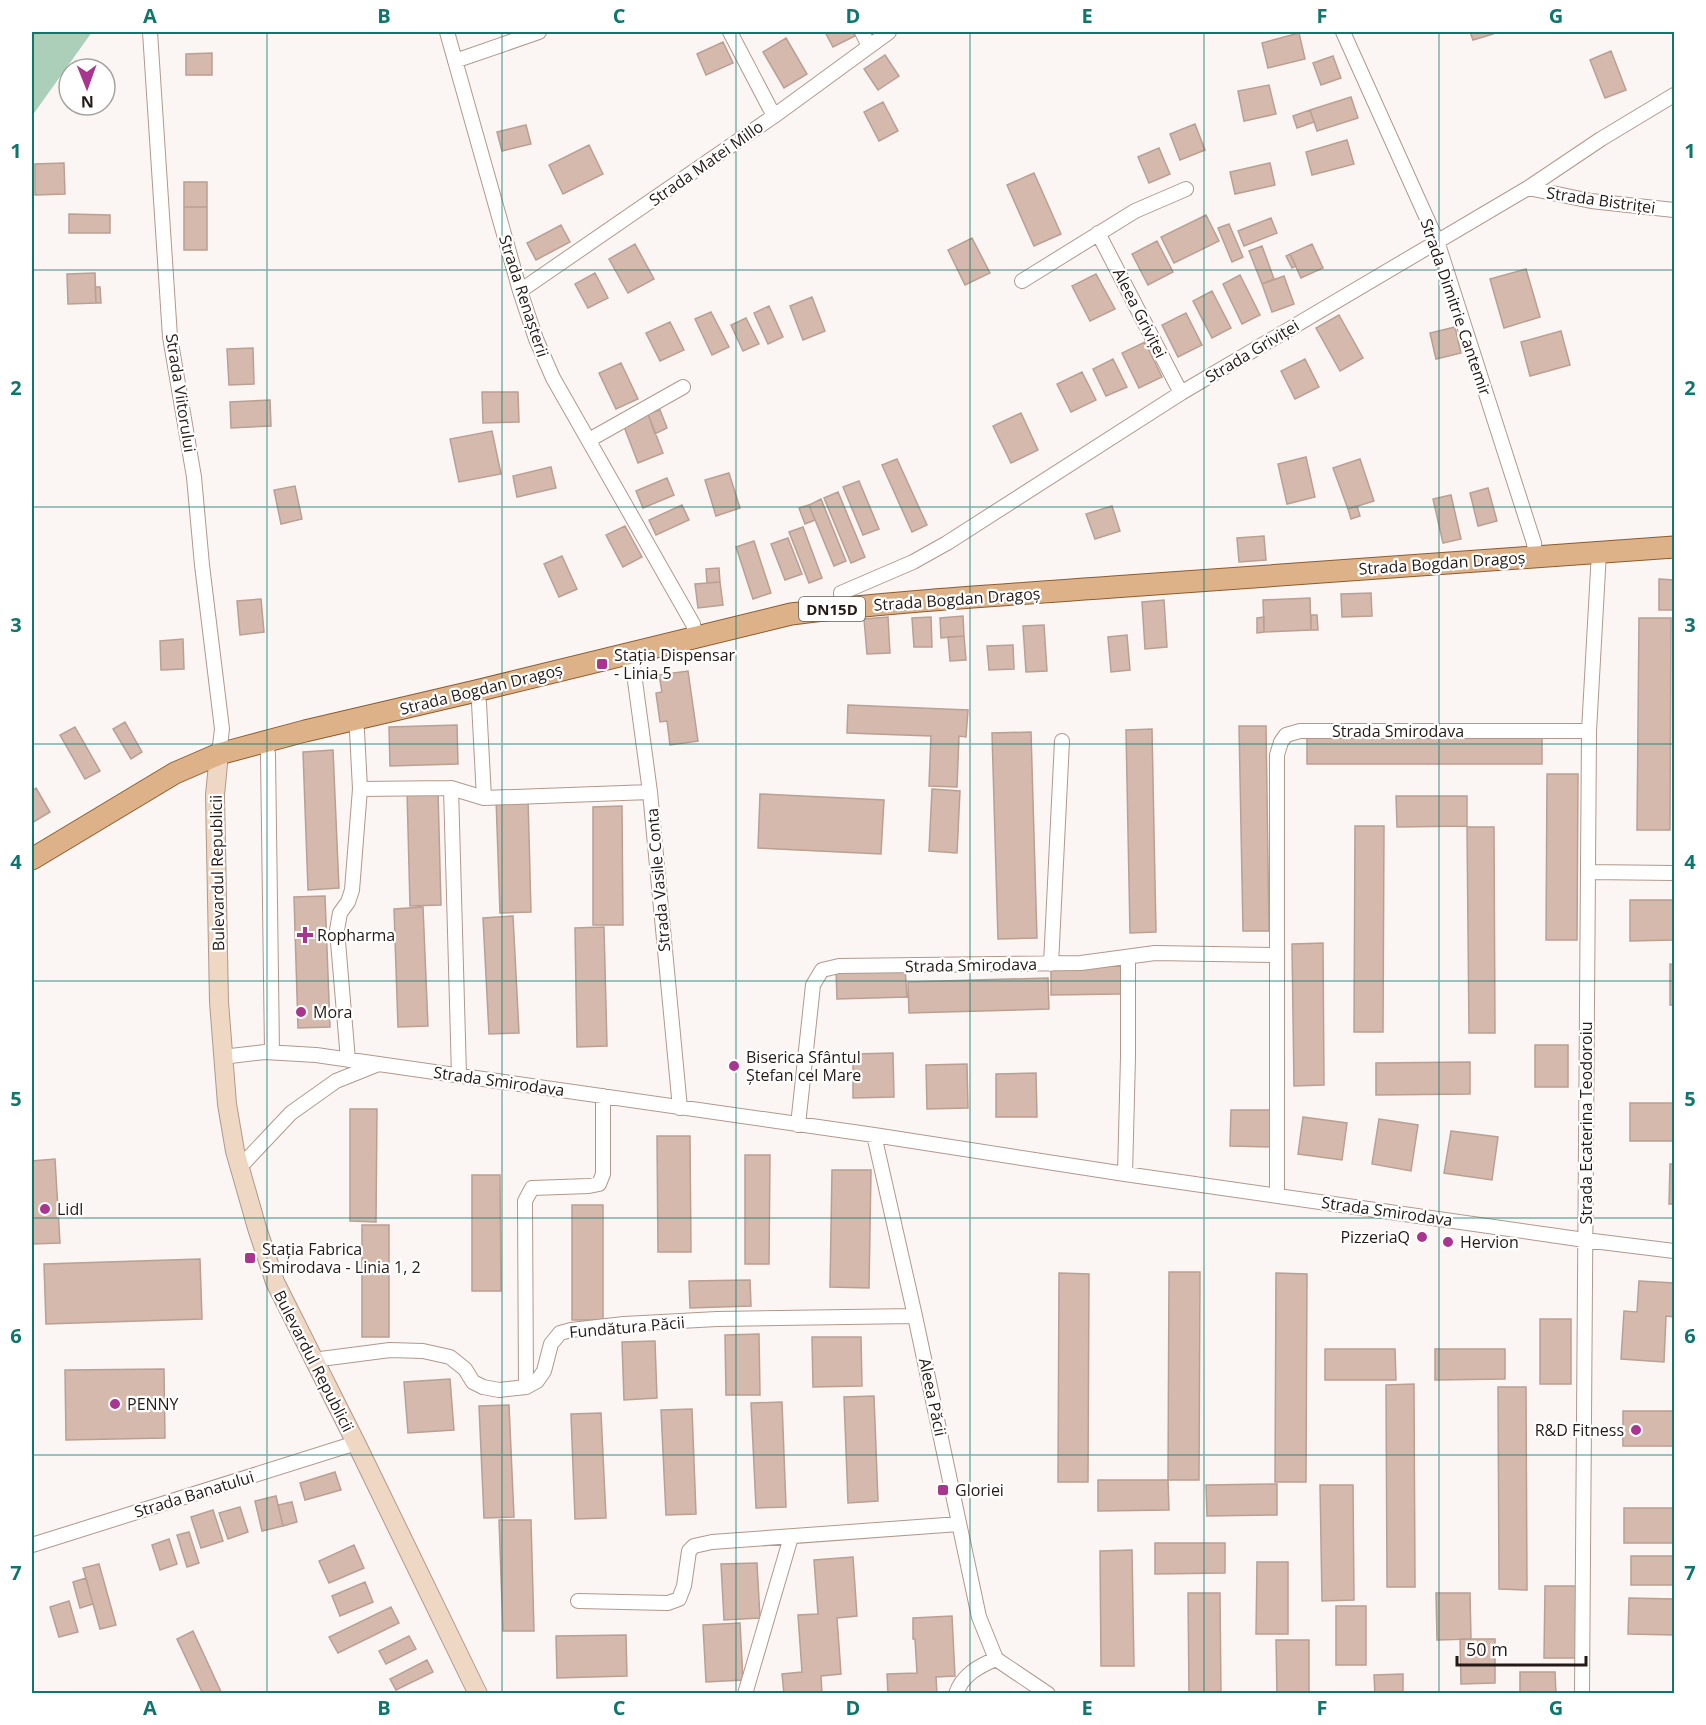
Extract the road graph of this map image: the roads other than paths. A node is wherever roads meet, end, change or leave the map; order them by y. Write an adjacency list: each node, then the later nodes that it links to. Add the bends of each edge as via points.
1 (150, 32): 33 (street, Strada Viitorului, via 170,336 194,477 222,729)
2 (447, 32): 9 (street, Strada Renașterii)
3 (538, 32): 9 (street)
4 (730, 32): 11 (street)
5 (862, 32): 8 (street)
6 (889, 32): 8 (street, Strada Matei Millo)
7 (1343, 32): 16 (street, Strada Dimitrie Cantemir)
8 (869, 46): 11 (street, Strada Matei Millo)
9 (455, 61): 18 (street, Strada Renașterii)
10 (1674, 95): 12 (street, Strada Griviței)
11 (774, 116): 18 (street, Strada Matei Millo)
12 (1528, 188): 14 (street, Strada Bistriței, via 1591,201); 16 (street, Strada Griviței)
13 (1185, 189): 15 (street)
14 (1674, 210)
15 (1098, 233): 17 (street); 20 (street, Aleea Griviței)
16 (1437, 241): 20 (street, Strada Griviței); 24 (street, Strada Dimitrie Cantemir)
17 (1022, 281)
18 (520, 291): 21 (street, Strada Renașterii, via 552,378)
19 (683, 387): 21 (street)
20 (1181, 393): 25 (street, Strada Griviței, via 947,543 841,592)
21 (589, 440): 26 (street, Strada Renașterii, via 693,624)
22 (1674, 547): 23 (main road, Strada Bogdan Dragoș / DN15D)
23 (1599, 552): 24 (main road, Strada Bogdan Dragoș / DN15D); 30 (street, Strada Ecaterina Teodoroiu)
24 (1535, 556): 25 (main road, Strada Bogdan Dragoș / DN15D)
25 (842, 608): 26 (main road, Strada Bogdan Dragoș / DN15D, via 791,614)
26 (696, 637): 27 (main road, Strada Bogdan Dragoș / DN15D)
27 (630, 653): 28 (main road, Strada Bogdan Dragoș / DN15D); 36 (street, Strada Vasile Conta)
28 (476, 691): 29 (main road, Strada Bogdan Dragoș / DN15D); 37 (street)
29 (354, 719): 32 (main road, Strada Bogdan Dragoș / DN15D); 35 (street)
30 (1589, 731): 39 (street, Strada Ecaterina Teodoroiu); 41 (street, Strada Smirodava, via 1300,731 1286,735 1277,756)
31 (1062, 741): 43 (street)
32 (265, 742): 33 (main road, Strada Bogdan Dragoș / DN15D); 44 (street)
33 (219, 754): 38 (main road, Strada Bogdan Dragoș / DN15D, via 175,773); 45 (main road, Bulevardul Republicii, via 214,795)
34 (451, 788): 35 (street); 37 (street); 48 (street)
35 (360, 789): 46 (street, via 351,890 340,913 338,930)
36 (650, 792): 37 (street); 50 (street, Strada Vasile Conta)
37 (484, 798)
38 (32, 859)
39 (1588, 872): 40 (street); 56 (street, Strada Ecaterina Teodoroiu)
40 (1674, 873)
41 (1277, 955): 42 (street, Strada Smirodava, via 1155,953); 55 (street, Strada Smirodava)
42 (1128, 957): 43 (street, Strada Smirodava); 54 (street)
43 (1051, 964): 51 (street, Strada Smirodava, via 840,966 822,970 813,985)
44 (272, 1052): 45 (street, Strada Smirodava); 46 (street, Strada Smirodava)
45 (222, 1057): 53 (main road, Bulevardul Republicii)
46 (348, 1059): 47 (street, Strada Smirodava)
47 (378, 1064): 48 (street, Strada Smirodava); 53 (street, Strada Smirodava, via 336,1081 291,1113)
48 (459, 1075): 49 (street, Strada Smirodava)
49 (603, 1096): 50 (street, Strada Smirodava); 60 (street, via 603,1174 599,1184 531,1188 525,1201)
50 (680, 1108): 51 (street, Strada Smirodava)
51 (798, 1125): 52 (street, Strada Smirodava)
52 (874, 1135): 54 (street, Strada Smirodava); 58 (street, Aleea Păcii)
53 (240, 1167): 59 (main road, Bulevardul Republicii, via 275,1282)
54 (1125, 1174): 55 (street, Strada Smirodava)
55 (1277, 1196): 56 (street, Strada Smirodava)
56 (1585, 1240): 57 (street, Strada Smirodava); 71 (street, Strada Ecaterina Teodoroiu)
57 (1674, 1251)
58 (915, 1316): 60 (street, Fundătura Păcii, via 706,1320 571,1330 560,1333 550,1344 544,1371); 62 (street, Aleea Păcii)
59 (313, 1360): 60 (street, via 390,1350 423,1352 450,1357 473,1382 483,1387); 61 (main road, Bulevardul Republicii)
60 (526, 1387)
61 (356, 1443): 64 (street, Strada Banatului); 67 (main road, Bulevardul Republicii)
62 (959, 1524): 63 (street); 66 (street, Aleea Păcii, via 980,1617)
63 (790, 1537): 65 (street, via 694,1546 689,1551 679,1599 668,1603); 68 (street)
64 (32, 1545)
65 (578, 1601)
66 (996, 1659): 69 (street, via 976,1667); 70 (street)
67 (478, 1694)
68 (745, 1694)
69 (956, 1694)
70 (1048, 1694)
71 (1582, 1694)

